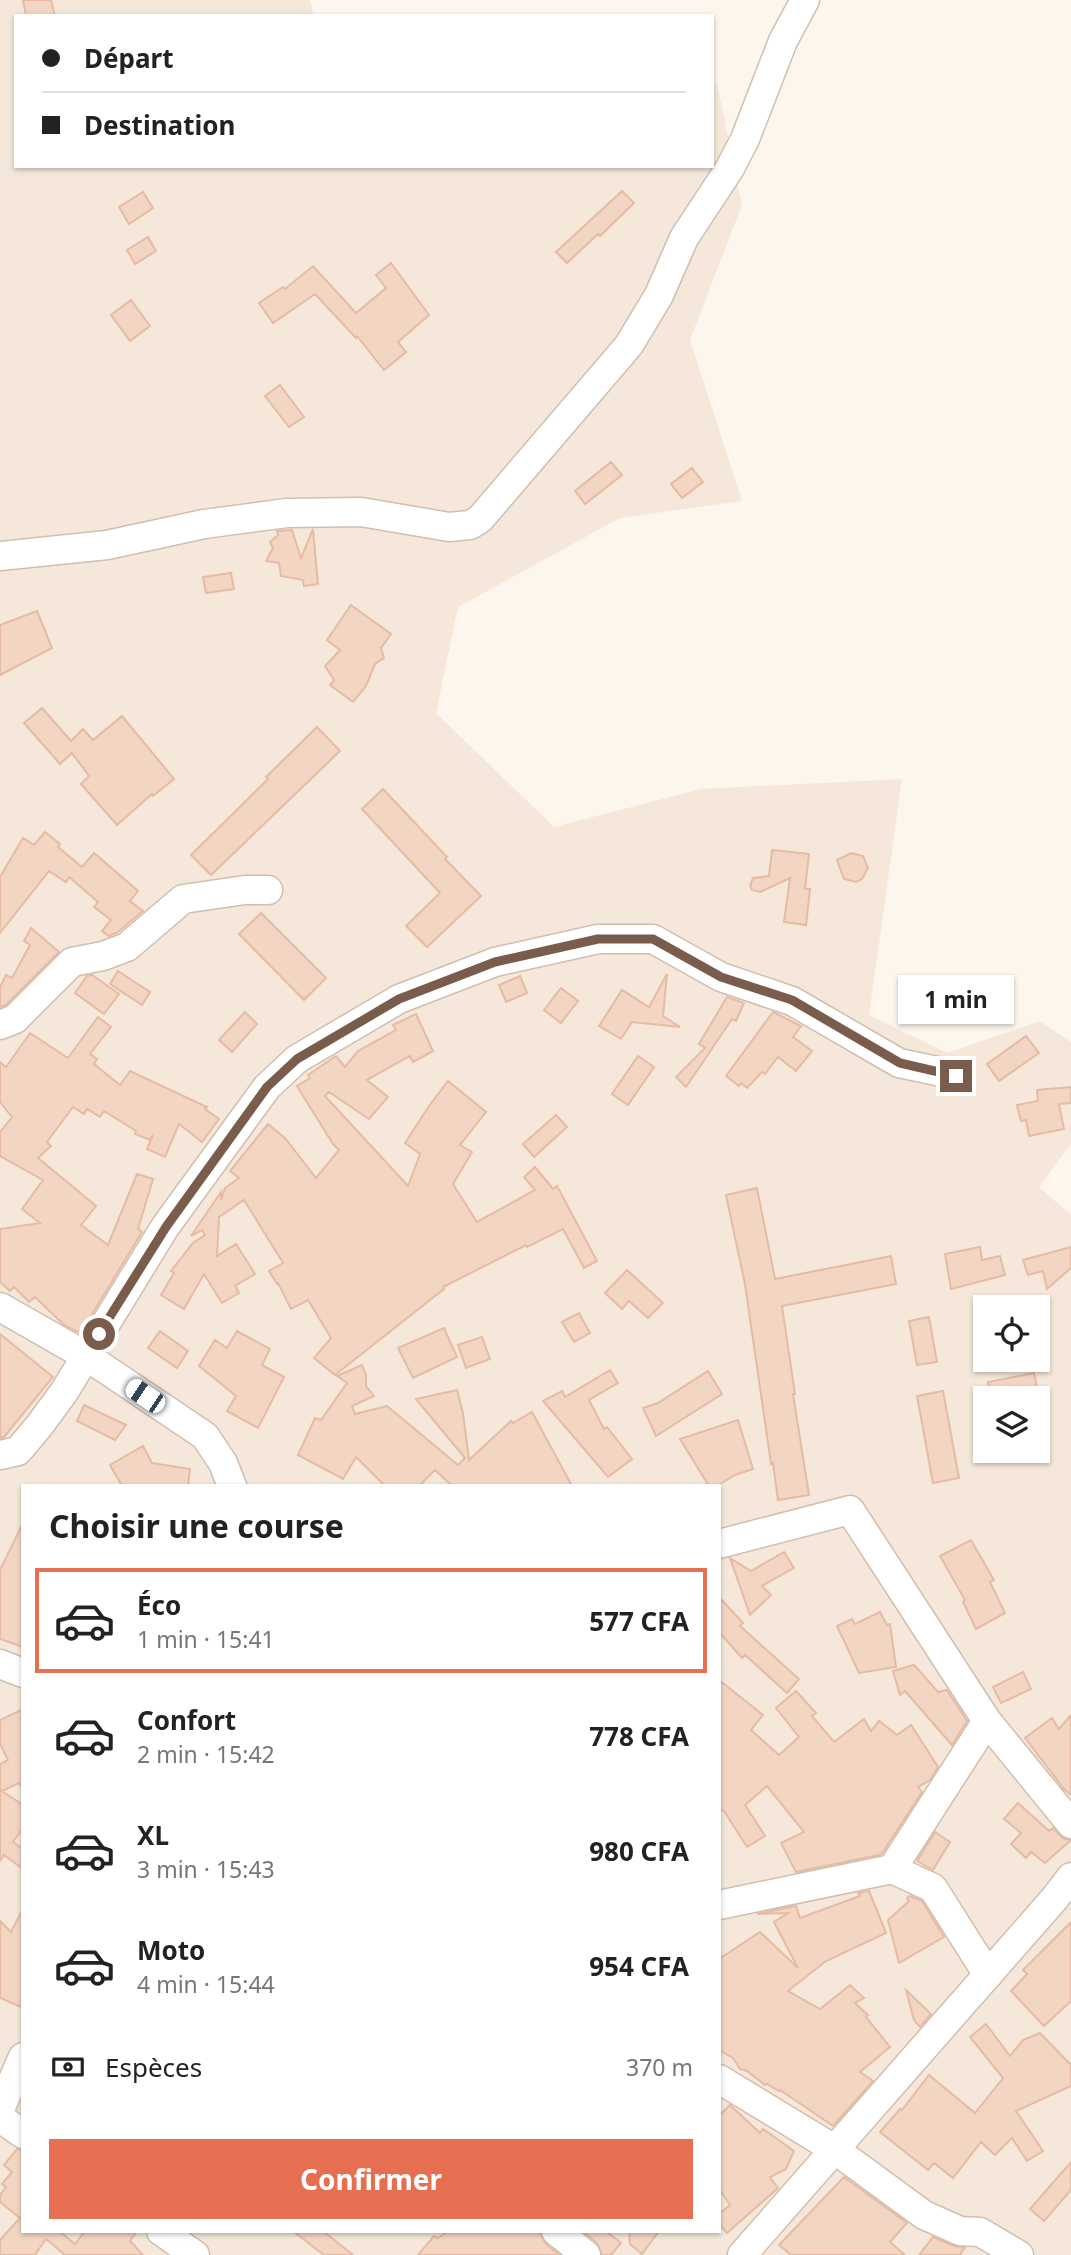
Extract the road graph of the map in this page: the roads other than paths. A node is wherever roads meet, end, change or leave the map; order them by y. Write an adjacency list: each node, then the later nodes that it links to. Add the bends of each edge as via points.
1 (805, 0): 2 (street, via 776,57 745,139 684,238 640,328 480,519 449,527 361,513 287,513 204,524 107,545)
2 (0, 556)
3 (268, 890): 4 (street, via 183,899 127,947 72,962 15,1019)
4 (0, 1025)
5 (956, 1076): 7 (street, via 900,1063 792,1000 721,977 653,939 598,939 495,962 399,999 297,1059 267,1087 166,1227)
6 (0, 1307): 7 (street)
7 (86, 1356): 8 (street, via 18,1451); 9 (street, via 205,1436)
8 (0, 1455)
9 (231, 1484)
10 (721, 1543): 13 (street, via 850,1510)
11 (0, 1664): 12 (street)
12 (21, 1672)
13 (987, 1721): 14 (street); 15 (street)
14 (1071, 1824)
15 (892, 1869): 17 (street); 18 (street, via 933,1888)
16 (1071, 1877): 18 (street)
17 (721, 1905)
18 (988, 1975): 24 (street)
19 (21, 2062): 21 (street)
20 (721, 2080): 24 (street)
21 (0, 2109)
22 (0, 2118): 23 (street)
23 (21, 2133)
24 (834, 2149): 29 (street); 30 (street, via 924,2215 960,2231 980,2232)
25 (164, 2233): 27 (street)
26 (558, 2233): 28 (street)
27 (195, 2255)
28 (586, 2255)
29 (743, 2255)
30 (1019, 2255)

